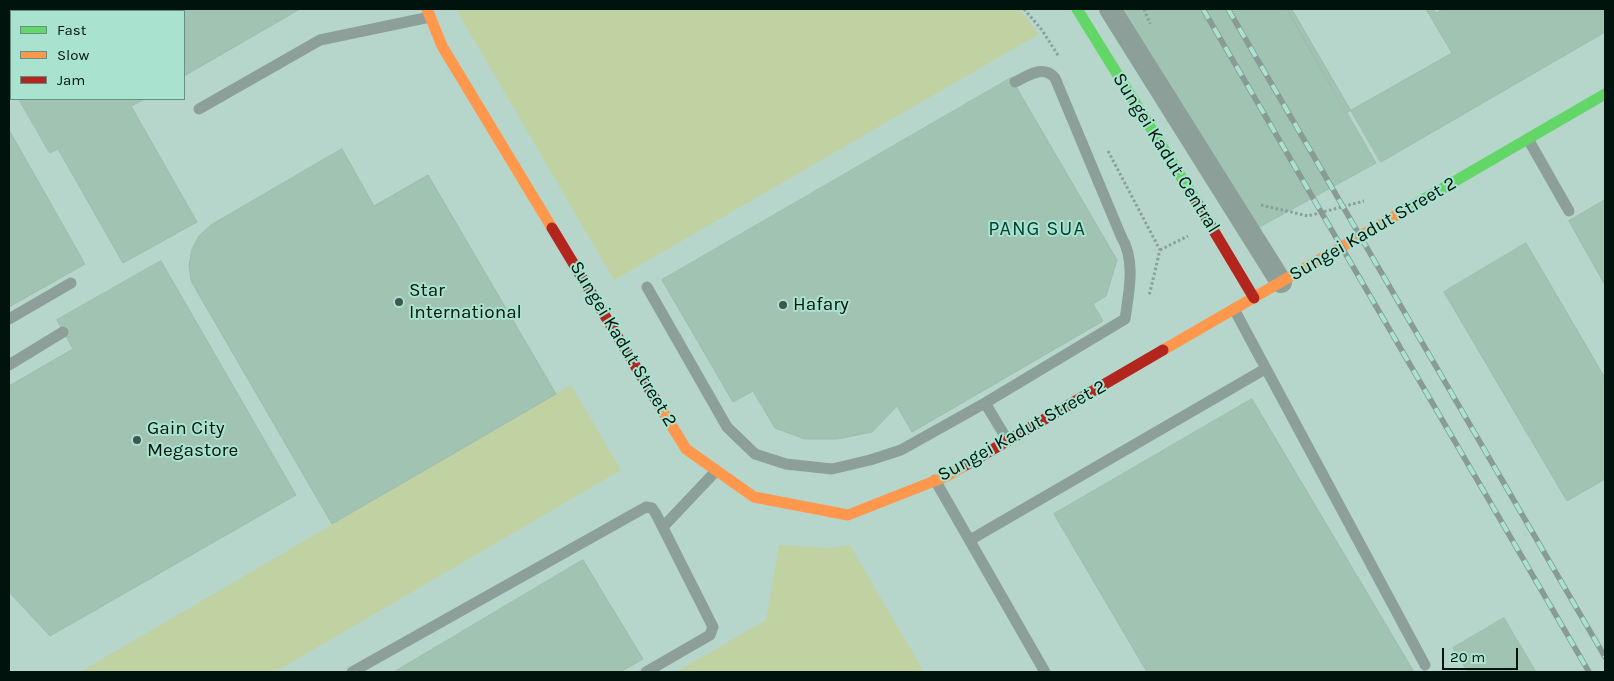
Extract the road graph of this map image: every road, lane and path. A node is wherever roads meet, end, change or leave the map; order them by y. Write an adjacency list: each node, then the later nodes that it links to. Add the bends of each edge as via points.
1 (1077, 9): 16 (street, Sungei Kadut Central)
2 (1110, 9): 13 (street, Sungei Kadut Central)
3 (1144, 9): 5 (path)
4 (428, 13): 8 (lane, via 320,40); 24 (street, Sungei Kadut Street 2, via 442,46 686,450)
5 (1152, 30)
6 (1015, 82): 22 (lane, via 1038,71 1051,73 1055,78 1128,247 1131,268 1129,294 1124,319)
7 (1605, 94): 9 (street, Sungei Kadut Street 2)
8 (199, 109)
9 (1528, 139): 12 (lane); 13 (street, Sungei Kadut Street 2)
10 (1366, 200): 11 (path, via 1308,216)
11 (1258, 204)
12 (1569, 211)
13 (1281, 282): 16 (street, Sungei Kadut Street 2)
14 (71, 283): 18 (lane)
15 (647, 288): 22 (lane, via 727,427 755,454 786,464 832,469 901,450)
16 (1254, 298): 17 (street, Sungei Kadut Street 2)
17 (1234, 309): 21 (lane); 23 (street, Sungei Kadut Street 2)
18 (9, 318)
19 (63, 332): 20 (lane)
20 (9, 365)
21 (1265, 369): 27 (lane); 28 (lane)
22 (984, 403): 23 (lane)
23 (1008, 441): 25 (street, Sungei Kadut Street 2)
24 (716, 471): 25 (street, Sungei Kadut Street 2, via 754,497 848,515); 26 (lane)
25 (935, 480): 27 (lane)
26 (663, 527): 29 (lane, via 652,508 646,507); 30 (lane, via 713,628 710,635)
27 (970, 540): 31 (lane)
28 (1426, 665)
29 (352, 672)
30 (646, 672)
31 (1045, 672)

